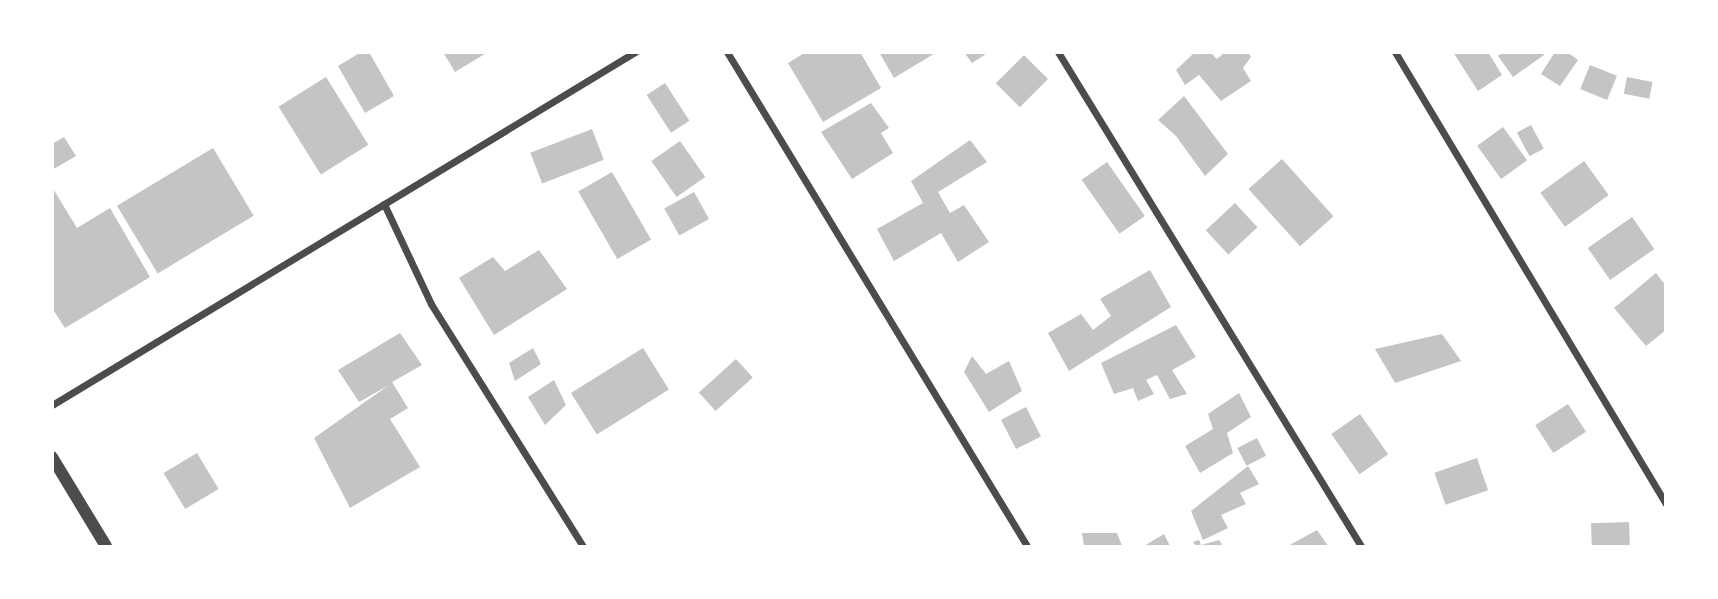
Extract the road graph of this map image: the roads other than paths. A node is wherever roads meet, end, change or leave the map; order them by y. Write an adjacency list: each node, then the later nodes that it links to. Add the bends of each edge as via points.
1 (635, 52): 5 (street)
2 (727, 52): 11 (street)
3 (1059, 52): 12 (street)
4 (1395, 52): 8 (street)
5 (384, 204): 6 (street); 10 (street, via 431,304)
6 (52, 405)
7 (52, 457): 9 (street)
8 (1665, 503)
9 (106, 547)
10 (583, 547)
11 (1027, 547)
12 (1361, 547)

